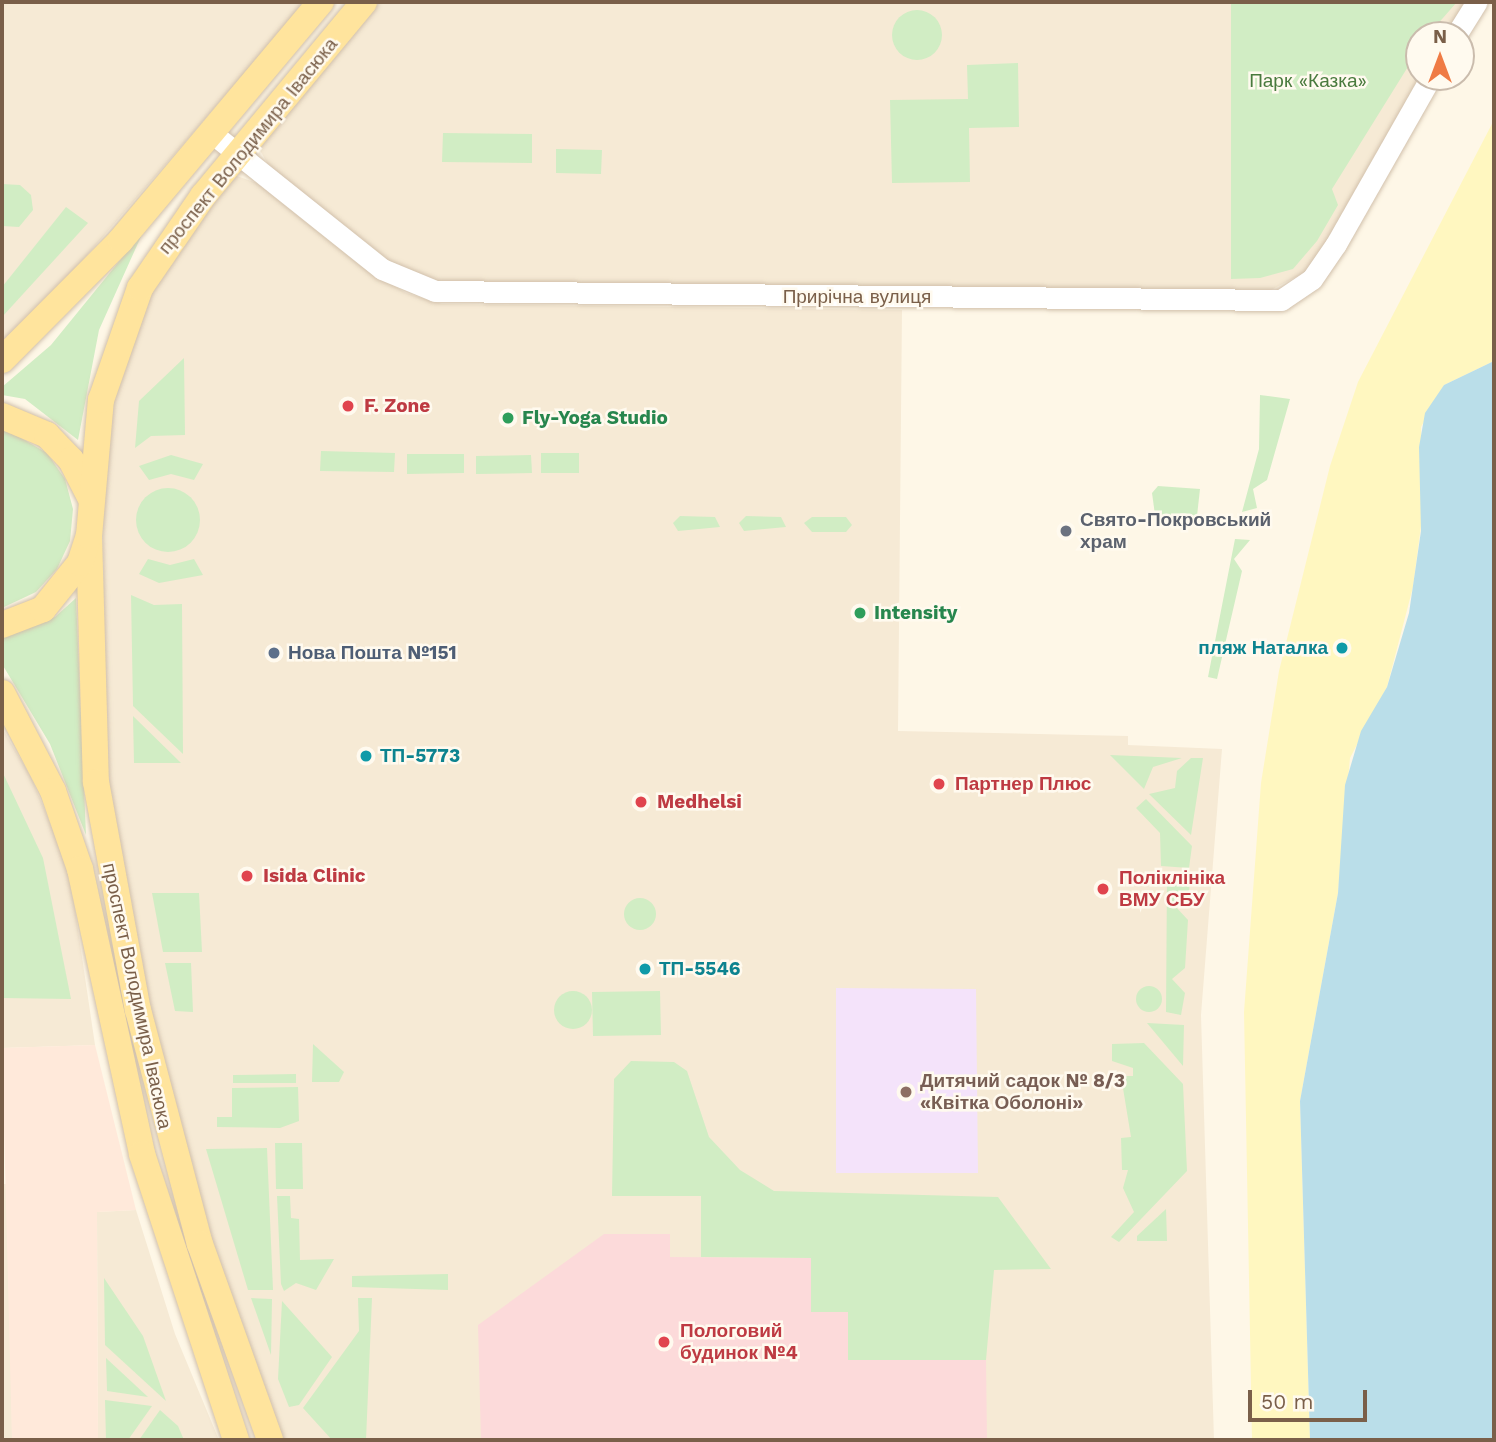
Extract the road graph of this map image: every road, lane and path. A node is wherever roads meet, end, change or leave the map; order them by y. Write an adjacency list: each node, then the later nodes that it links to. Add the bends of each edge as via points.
1 (321, 2): 6 (main road, проспект Володимира Івасюка)
2 (364, 2): 7 (main road, проспект Володимира Івасюка)
3 (1477, 2): 4 (street)
4 (1464, 21)
5 (1424, 91): 7 (street, Прирічна вулиця, via 1312,279 1280,300 435,292 382,269)
6 (213, 134): 7 (street, Прирічна вулиця); 8 (main road, проспект Володимира Івасюка, via 35,333)
7 (238, 153): 10 (main road, проспект Володимира Івасюка, via 169,240 127,319 101,400)
8 (2, 360)
9 (2, 416): 10 (main road, via 47,435 71,460)
10 (90, 497): 11 (main road, проспект Володимира Івасюка)
11 (89, 536): 12 (main road, via 67,586 43,609); 15 (main road, проспект Володимира Івасюка, via 96,782 138,1010 200,1244)
12 (2, 625)
13 (2, 693): 14 (main road, проспект Володимира Івасюка, via 52,791 80,869 142,1154)
14 (236, 1440)
15 (270, 1440)

